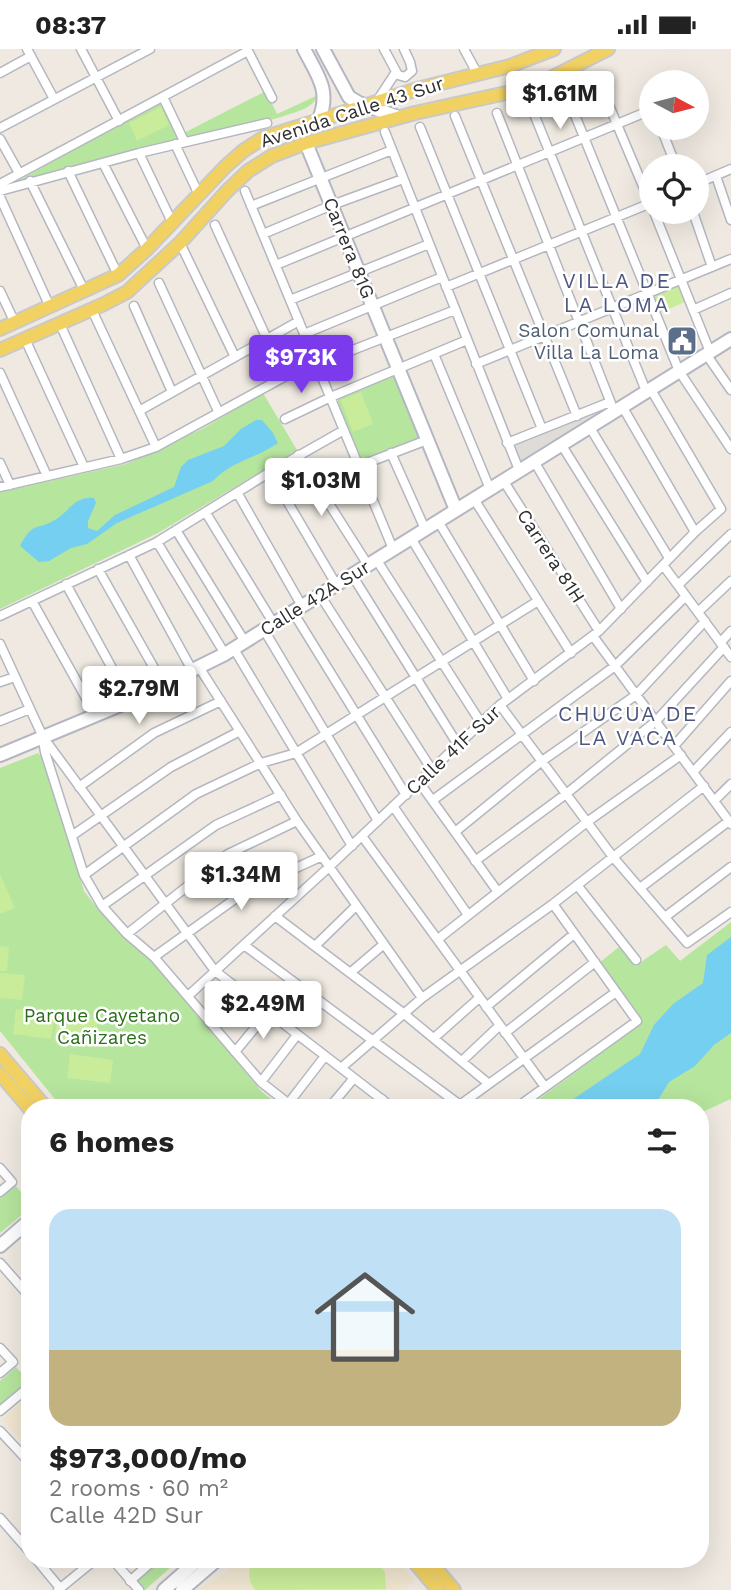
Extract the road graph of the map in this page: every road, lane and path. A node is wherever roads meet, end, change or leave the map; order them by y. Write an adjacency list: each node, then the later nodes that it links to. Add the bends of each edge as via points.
1 (81, 49): 15 (street)
2 (150, 49): 15 (street)
3 (304, 49): 28 (street, via 324,90)
4 (323, 49): 22 (street, via 344,91 353,101)
5 (384, 49): 12 (street)
6 (404, 49): 12 (street, via 412,71 405,77)
7 (464, 49): 14 (street)
8 (554, 49): 14 (main road, Avenida Calle 43 Sur)
9 (247, 50): 19 (street); 20 (street)
10 (603, 50): 17 (main road, Avenida Calle 43 Sur)
11 (29, 53): 13 (street); 21 (street)
12 (396, 72): 22 (street)
13 (0, 73)
14 (477, 73): 22 (main road, Avenida Calle 43 Sur)
15 (96, 77): 21 (street); 29 (street)
16 (597, 77): 31 (street)
17 (524, 89): 27 (main road, Avenida Calle 43 Sur); 41 (street)
18 (566, 93): 36 (street)
19 (163, 97): 29 (street); 38 (street)
20 (272, 98)
21 (54, 99): 33 (street)
22 (371, 103): 23 (main road, Avenida Calle 43 Sur); 27 (street)
23 (350, 110): 28 (main road, Avenida Calle 43 Sur); 34 (main road, via 359,110 363,117)
24 (497, 113): 44 (street)
25 (639, 115): 31 (street)
26 (455, 116): 53 (street)
27 (398, 117): 34 (main road, Avenida Calle 43 Sur)
28 (320, 119): 59 (main road, Avenida Calle 43 Sur, via 268,135 252,145)
29 (118, 121): 47 (street)
30 (267, 123): 38 (street)
31 (618, 124): 36 (street); 48 (street)
32 (420, 127): 58 (street)
33 (0, 128)
34 (350, 131): 39 (main road, Avenida Calle 43 Sur)
35 (384, 132): 40 (street)
36 (585, 137): 41 (street); 65 (street)
37 (0, 139): 47 (street)
38 (179, 142): 42 (street); 59 (street)
39 (306, 143): 50 (street, Carrera 81G); 74 (main road, Avenida Calle 43 Sur, via 248,171)
40 (391, 150): 50 (street); 51 (street)
41 (550, 151): 44 (street); 71 (street)
42 (139, 153): 43 (street); 67 (street)
43 (103, 163): 46 (street); 77 (street)
44 (518, 165): 53 (street); 76 (street)
45 (731, 169): 49 (street)
46 (68, 171): 54 (street); 84 (street)
47 (19, 173): 55 (street)
48 (639, 175)
49 (716, 176): 52 (street); 66 (street)
50 (320, 178): 61 (street, Carrera 81G); 62 (street)
51 (403, 179): 61 (street); 63 (street)
52 (709, 179)
53 (481, 180): 58 (street); 79 (street)
54 (30, 181): 56 (street); 90 (street)
55 (0, 184)
56 (0, 191)
57 (245, 191): 62 (street)
58 (447, 194): 63 (street); 83 (street)
59 (199, 195): 67 (main road, Avenida Calle 43 Sur)
60 (0, 197): 96 (street)
61 (331, 205): 72 (street); 73 (street, Carrera 81G)
62 (251, 206): 72 (street)
63 (414, 208): 73 (street); 75 (street)
64 (639, 209): 65 (street)
65 (617, 217): 71 (street); 91 (street)
66 (731, 220)
67 (172, 222): 77 (main road, Avenida Calle 43 Sur)
68 (659, 224): 86 (street)
69 (696, 224): 81 (street)
70 (215, 225): 110 (street)
71 (583, 231): 76 (street); 97 (street)
72 (263, 234): 80 (street)
73 (344, 236): 80 (street); 82 (street, Carrera 81G)
74 (180, 243): 98 (main road, Avenida Calle 43 Sur, via 127,292); 117 (street)
75 (429, 244): 82 (street); 85 (street)
76 (549, 245): 79 (street); 102 (street)
77 (147, 249): 84 (main road, Avenida Calle 43 Sur)
78 (731, 259): 81 (street)
79 (514, 260): 83 (street); 107 (street)
80 (276, 265): 93 (street)
81 (712, 267): 86 (street)
82 (359, 272): 93 (street); 95 (street, Carrera 81G)
83 (479, 274): 88 (street); 114 (street)
84 (118, 275): 90 (main road, Avenida Calle 43 Sur)
85 (442, 278): 88 (street); 95 (street)
86 (681, 279): 91 (street); 100 (street)
87 (159, 283): 123 (street)
88 (446, 287): 99 (street)
89 (0, 291): 103 (street)
90 (85, 292): 96 (main road, Avenida Calle 43 Sur)
91 (648, 293): 97 (street); 121 (street)
92 (731, 293): 100 (street)
93 (290, 300): 101 (street)
94 (134, 306): 126 (street)
95 (373, 306): 106 (street); 108 (street, Carrera 81G)
96 (50, 307): 103 (main road, Avenida Calle 43 Sur)
97 (613, 307): 102 (street); 124 (street)
98 (92, 310): 104 (main road, Avenida Calle 43 Sur); 129 (street)
99 (455, 310): 108 (street); 112 (street)
100 (693, 310): 116 (street)
101 (299, 321): 106 (street); 110 (street)
102 (579, 321): 107 (street); 128 (street)
103 (15, 323): 105 (main road, Avenida Calle 43 Sur)
104 (60, 324): 109 (main road, Avenida Calle 43 Sur); 143 (street)
105 (0, 329)
106 (304, 334): 118 (street)
107 (545, 336): 114 (street); 131 (street)
108 (385, 337): 118 (street); 120 (street, Carrera 81G)
109 (25, 339): 113 (main road, Avenida Calle 43 Sur); 147 (street)
110 (267, 339): 117 (street)
111 (731, 339): 116 (street, Calle 42A Sur)
112 (467, 340): 115 (street); 119 (street)
113 (0, 350)
114 (510, 350): 119 (street); 134 (street)
115 (435, 353): 120 (street); 154 (street)
116 (708, 353): 121 (street, Calle 42A Sur); 125 (street)
117 (235, 357): 123 (street)
118 (316, 362): 127 (street); 130 (street)
119 (476, 363): 137 (street)
120 (398, 369): 127 (street); 136 (street, Carrera 81G)
121 (679, 371): 124 (street, Calle 42A Sur); 140 (street)
122 (0, 373): 150 (street)
123 (202, 376): 126 (street); 130 (street)
124 (648, 390): 128 (street, Calle 42A Sur); 162 (street, Calle 41F Sur, via 721,509)
125 (731, 390)
126 (172, 392): 129 (street)
127 (330, 397): 132 (street); 135 (street)
128 (615, 406): 131 (street); 133 (street, Calle 42A Sur); 162 (street)
129 (139, 411): 139 (street)
130 (218, 411): 139 (street)
131 (577, 416): 134 (street)
132 (285, 419)
133 (589, 426): 138 (street, Calle 42A Sur); 168 (street)
134 (542, 429): 137 (street)
135 (344, 430): 142 (street); 146 (street)
136 (427, 440): 141 (street); 157 (street, Carrera 81G)
137 (508, 443): 148 (street)
138 (561, 444): 144 (street, Calle 42A Sur); 173 (street)
139 (156, 447): 143 (street)
140 (731, 449)
141 (391, 453): 146 (street); 160 (street)
142 (298, 455): 149 (street); 169 (street)
143 (121, 459): 147 (street)
144 (534, 461): 148 (street, Calle 42A Sur); 182 (street)
145 (0, 463): 152 (street)
146 (359, 466): 166 (street)
147 (85, 467): 150 (street)
148 (519, 470): 151 (street, Calle 42A Sur)
149 (270, 472): 155 (street); 175 (street)
150 (47, 476): 152 (street)
151 (503, 480): 154 (street, Calle 42A Sur); 189 (street, Carrera 81H)
152 (10, 485): 153 (street)
153 (0, 487)
154 (489, 489): 156 (street, Calle 42A Sur)
155 (238, 493): 158 (street); 181 (street)
156 (474, 499): 157 (street, Calle 42A Sur); 180 (street)
157 (456, 510): 159 (street, Calle 42A Sur)
158 (206, 513): 161 (street); 187 (street)
159 (438, 521): 160 (street, Calle 42A Sur); 186 (street)
160 (425, 529): 164 (street, Calle 42A Sur)
161 (176, 530): 165 (street); 193 (street)
162 (695, 532): 168 (street, Calle 41F Sur)
163 (731, 534): 176 (street)
164 (411, 538): 166 (street, Calle 42A Sur); 190 (street)
165 (157, 542): 167 (street); 193 (street)
166 (393, 549): 169 (street, Calle 42A Sur)
167 (129, 555): 170 (street); 198 (street)
168 (666, 561): 173 (street, Calle 41F Sur); 176 (street)
169 (372, 562): 171 (street, Calle 42A Sur); 196 (street)
170 (98, 569): 174 (street); 204 (street)
171 (352, 575): 175 (street, Calle 42A Sur); 200 (street)
172 (731, 581): 183 (street)
173 (647, 582): 182 (street, Calle 41F Sur)
174 (66, 585): 179 (street); 208 (street)
175 (336, 585): 177 (street, Calle 42A Sur)
176 (678, 585): 178 (street)
177 (320, 594): 181 (street, Calle 42A Sur); 206 (street)
178 (687, 596): 183 (street); 197 (street)
179 (32, 601): 184 (street); 213 (street)
180 (538, 601): 186 (street); 194 (street)
181 (297, 609): 187 (street, Calle 42A Sur); 212 (street)
182 (621, 609): 189 (street, Calle 41F Sur)
183 (698, 612): 185 (street)
184 (0, 615)
185 (705, 621): 192 (street); 205 (street)
186 (500, 624): 190 (street); 201 (street)
187 (269, 627): 193 (street, Calle 42A Sur); 219 (street)
188 (731, 631): 192 (street)
189 (596, 634): 194 (street, Calle 41F Sur); 197 (street, Carrera 81H)
190 (473, 641): 196 (street); 207 (street)
191 (0, 644): 199 (street)
192 (723, 644): 195 (street); 215 (street)
193 (235, 648): 198 (street, Calle 42A Sur); 224 (street)
194 (571, 653): 201 (street, Calle 41F Sur)
195 (731, 657)
196 (442, 661): 200 (street); 216 (street)
197 (615, 666): 205 (street, Carrera 81H); 220 (street)
198 (195, 668): 204 (street, Calle 42A Sur); 209 (street)
199 (15, 677): 203 (street); 211 (street)
200 (416, 677): 206 (street); 222 (street)
201 (534, 681): 207 (street, Calle 41F Sur)
202 (731, 681): 223 (street)
203 (0, 682)
204 (163, 684): 208 (street, Calle 42A Sur)
205 (636, 695): 215 (street, Carrera 81H); 227 (street)
206 (385, 697): 212 (street); 229 (street)
207 (508, 699): 210 (street, Calle 41F Sur)
208 (130, 701): 213 (street, Calle 42A Sur)
209 (221, 701): 217 (street); 234 (street, via 154,733)
210 (500, 705): 216 (street, Calle 41F Sur); 220 (street)
211 (30, 709): 214 (street); 221 (street)
212 (356, 715): 219 (street); 237 (street)
213 (96, 716): 221 (street, Calle 42A Sur)
214 (0, 720)
215 (656, 721): 223 (street, Carrera 81H); 235 (street)
216 (481, 723): 222 (street, Calle 41F Sur)
217 (240, 731): 228 (street); 241 (street, via 171,767)
218 (731, 732): 230 (street)
219 (326, 734): 224 (street); 243 (street)
220 (522, 735): 227 (street); 238 (street)
221 (43, 737): 225 (street, Calle 42A Sur); 234 (street); 247 (street)
222 (458, 745): 229 (street, Calle 41F Sur)
223 (674, 746): 226 (street, Carrera 81H)
224 (296, 753): 228 (street); 249 (street)
225 (0, 755)
226 (681, 755): 230 (street, Carrera 81H); 244 (street)
227 (542, 761): 235 (street); 246 (street)
228 (261, 763): 236 (street); 250 (street, via 197,794)
229 (432, 770): 231 (street, Calle 41F Sur)
230 (694, 771): 233 (street, Carrera 81H)
231 (419, 782): 237 (street, Calle 41F Sur); 238 (street)
232 (731, 784): 239 (street)
233 (704, 786): 239 (street, Carrera 81H); 252 (street)
234 (79, 787): 241 (street)
235 (566, 794): 244 (street); 253 (street)
236 (281, 795): 242 (street); 257 (street, via 216,825)
237 (406, 795): 240 (street, Calle 41F Sur)
238 (433, 800): 246 (street)
239 (715, 801): 245 (street, Carrera 81H)
240 (393, 806): 243 (street, Calle 41F Sur); 266 (street)
241 (101, 817): 247 (street); 250 (street)
242 (297, 821): 251 (street); 261 (street, via 228,854)
243 (378, 821): 248 (street, Calle 41F Sur)
244 (587, 822): 252 (street); 260 (street)
245 (730, 822): 259 (street)
246 (455, 832): 253 (street)
247 (73, 835): 256 (street)
248 (362, 837): 249 (street, Calle 41F Sur); 272 (street)
249 (352, 846): 254 (street, Calle 41F Sur)
250 (123, 847): 256 (street); 257 (street)
251 (322, 856): 254 (street); 269 (street, via 246,891)
252 (613, 857): 258 (street); 259 (street)
253 (475, 861): 260 (street)
254 (329, 867): 263 (street); 267 (street, Calle 41F Sur)
255 (731, 867): 268 (street)
256 (84, 875): 264 (street)
257 (145, 876): 261 (street); 264 (street)
258 (578, 885): 262 (street); 277 (street)
259 (640, 888): 268 (street)
260 (498, 892): 266 (street)
261 (164, 903): 269 (street); 270 (street)
262 (553, 904): 271 (street); 279 (street)
263 (356, 906): 273 (street); 275 (street)
264 (102, 907): 270 (street)
265 (731, 912): 268 (street, via 687,943)
266 (468, 915): 272 (street)
267 (275, 916): 274 (street, Calle 41F Sur); 275 (street)
268 (665, 917)
269 (187, 933): 276 (street); 280 (street)
270 (127, 934): 276 (street)
271 (574, 934): 278 (street); 286 (street)
272 (438, 939): 279 (street)
273 (384, 944): 281 (street); 284 (street)
274 (244, 945): 280 (street, Calle 41F Sur); 292 (street)
275 (315, 946): 281 (street)
276 (154, 957): 283 (street)
277 (636, 960)
278 (595, 962): 282 (street); 289 (street)
279 (459, 969): 284 (street); 285 (street)
280 (215, 971): 283 (street, Calle 41F Sur); 287 (street)
281 (350, 973): 288 (street)
282 (616, 992): 296 (street); 303 (street, via 637,1021)
283 (188, 996): 293 (street)
284 (422, 998): 288 (street)
285 (479, 998): 286 (street); 291 (street)
286 (486, 1007): 289 (street)
287 (268, 1012): 290 (street); 293 (street)
288 (403, 1013): 291 (street); 292 (street)
289 (502, 1029): 296 (street); 297 (street)
290 (297, 1035): 295 (street); 301 (street)
291 (433, 1038): 297 (street)
292 (371, 1041): 298 (street); 310 (street)
293 (235, 1052): 301 (street)
294 (0, 1054): 305 (main road)
295 (325, 1056): 298 (street); 307 (street)
296 (525, 1059): 302 (street); 303 (street)
297 (462, 1061): 302 (street)
298 (341, 1068): 300 (street)
299 (0, 1074): 304 (main road)
300 (354, 1077): 308 (street); 309 (street)
301 (261, 1082): 306 (street)
302 (489, 1084): 311 (street)
303 (545, 1087): 312 (street)
304 (21, 1099)
305 (38, 1099)
306 (282, 1099)
307 (296, 1099)
308 (336, 1099)
309 (382, 1099)
310 (447, 1099)
311 (469, 1099)
312 (528, 1099)
313 (0, 1168): 314 (street, via 12,1182)
314 (0, 1192)
315 (21, 1228): 316 (street)
316 (0, 1246)
317 (0, 1263): 318 (street)
318 (21, 1287)
319 (0, 1348): 320 (street, via 13,1362)
320 (0, 1373)
321 (21, 1394): 322 (street)
322 (0, 1411)
323 (0, 1430): 324 (street)
324 (21, 1454)
325 (0, 1518): 326 (street)
326 (21, 1542)
327 (43, 1568): 336 (street)
328 (85, 1568): 336 (street)
329 (119, 1568): 335 (street)
330 (145, 1568): 335 (street)
331 (190, 1568): 338 (street)
332 (208, 1568): 339 (street)
333 (429, 1568): 340 (main road)
334 (431, 1568): 341 (main road)
335 (130, 1581): 337 (street)
336 (59, 1589)
337 (139, 1590)
338 (164, 1590)
339 (182, 1590)
340 (438, 1590)
341 (454, 1590)

